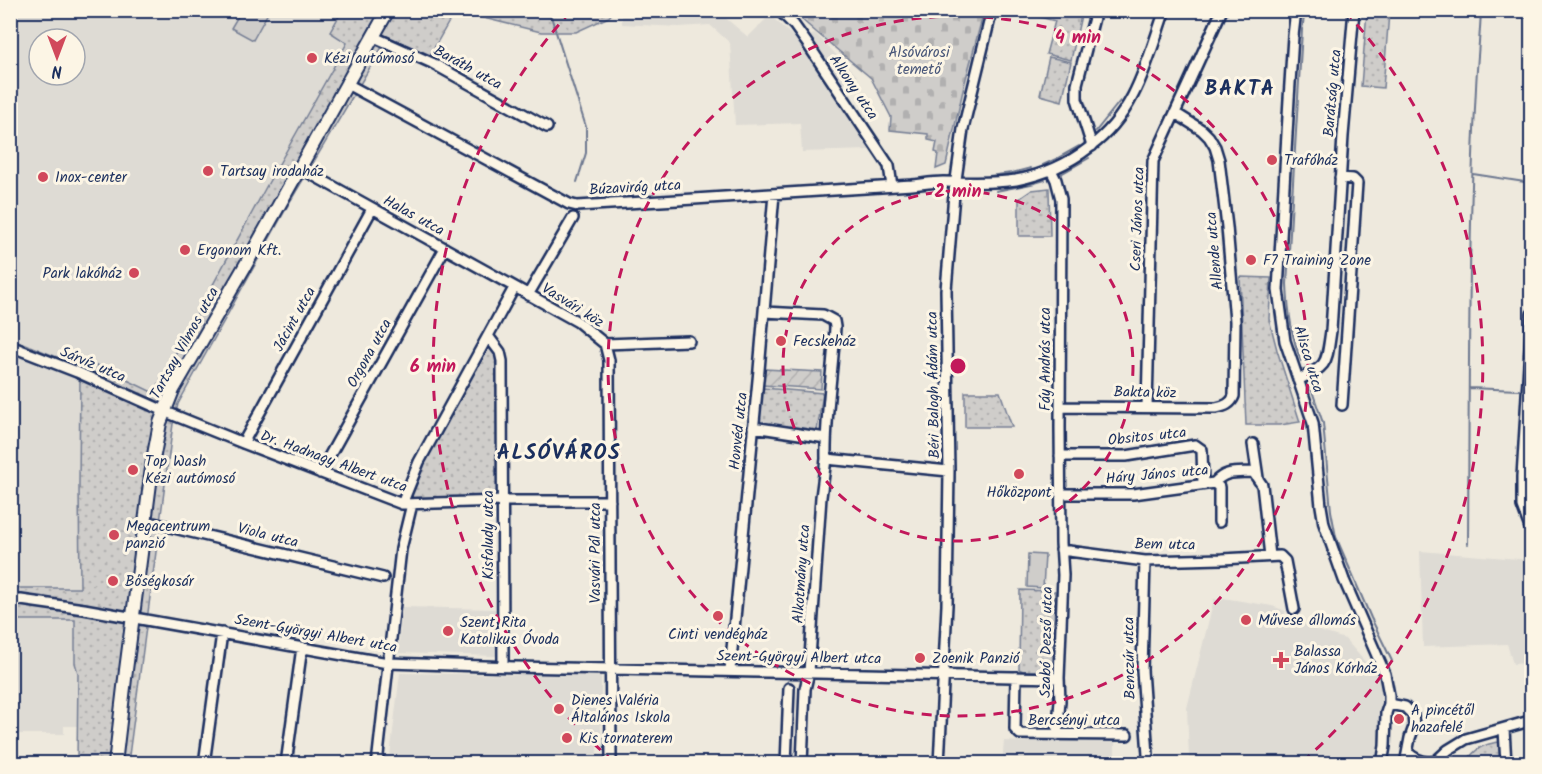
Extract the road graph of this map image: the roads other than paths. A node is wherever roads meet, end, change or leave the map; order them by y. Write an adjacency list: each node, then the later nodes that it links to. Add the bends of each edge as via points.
1 (388, 10): 9 (main road, Tartsay Vilmos utca)
2 (779, 10): 18 (street, Alkony utca, via 809,46 889,166)
3 (992, 10): 17 (street, Béri Balogh Ádám utca, via 963,129)
4 (1096, 10): 13 (street, via 1077,84 1077,99)
5 (1165, 10): 13 (street, Búzavirág utca, via 1137,91)
6 (1222, 10): 11 (street, Cseri János utca)
7 (1296, 10): 31 (street, Alisca utca, via 1278,290 1285,340)
8 (1354, 10): 16 (street, Barátság utca)
9 (374, 37): 10 (main road, Tartsay Vilmos utca); 12 (street, Baráth utca, via 432,63)
10 (347, 84): 14 (main road, Tartsay Vilmos utca); 19 (street, Búzavirág utca, via 569,204)
11 (1175, 113): 32 (street, Allende utca, via 1209,137 1220,168 1235,321 1235,391); 35 (street, Cseri János utca, via 1153,160)
12 (547, 127)
13 (1092, 146): 15 (street, Búzavirág utca)
14 (300, 168): 20 (street, Halas utca); 36 (main road, Tartsay Vilmos utca)
15 (1052, 170): 17 (street, Búzavirág utca, via 1002,182); 34 (street, Fáy András utca, via 1061,199)
16 (1340, 178): 31 (street, Barátság utca, via 1327,358 1316,372); 33 (street, via 1357,183)
17 (955, 183): 18 (street, Búzavirág utca); 43 (street, Béri Balogh Ádám utca, via 946,290)
18 (892, 186): 19 (street, Búzavirág utca)
19 (774, 194): 25 (street, Honvéd utca)
20 (372, 209): 22 (street, Halas utca); 39 (street, Jácint utca)
21 (573, 218): 24 (street)
22 (445, 248): 23 (street, Halas utca); 44 (street, Orgona utca)
23 (514, 288): 24 (street, Vasvári köz); 27 (street)
24 (528, 296): 29 (street, Vasvári köz, via 578,322)
25 (764, 312): 37 (street, Honvéd utca); 38 (street, via 823,315 834,321)
26 (1532, 314): 54 (street, via 1522,477 1522,506)
27 (488, 336): 49 (street, Kisfaludy utca, via 502,361); 51 (street, via 419,462)
28 (689, 341): 29 (street, Vasvári köz)
29 (605, 344): 50 (street, Vasvári Pál utca, via 609,360)
30 (10, 346): 36 (street, Sárvíz utca)
31 (1298, 380): 73 (street, Alisca utca, via 1313,423 1324,524 1385,674)
32 (1228, 404): 35 (street, Bakta köz, via 1216,408)
33 (1342, 405)
34 (1060, 407): 35 (street, Bakta köz); 41 (street, Fáy András utca)
35 (1147, 407)
36 (163, 411): 39 (street, Dr. Hadnagy Albert utca); 52 (main road, Tartsay Vilmos utca)
37 (753, 427): 38 (street); 67 (street, Honvéd utca)
38 (826, 438): 42 (street, Alkotmány utca)
39 (243, 444): 44 (street, Dr. Hadnagy Albert utca)
40 (1253, 444): 45 (street)
41 (1060, 456): 47 (street, Obsitos utca, via 1126,456 1195,445 1202,450); 48 (street, Fáy András utca)
42 (826, 459): 43 (street); 68 (street, Alkotmány utca)
43 (949, 471): 69 (street, Béri Balogh Ádám utca)
44 (320, 472): 51 (street, Dr. Hadnagy Albert utca)
45 (1258, 478): 46 (street, via 1253,472 1228,473); 56 (street)
46 (1214, 483): 47 (street, Háry János utca); 53 (street, Háry János utca, via 1219,487)
47 (1203, 484): 48 (street, Háry János utca, via 1133,494)
48 (1060, 494): 55 (street, Fáy András utca)
49 (503, 501): 50 (street, Dr. Hadnagy Albert utca); 51 (street, Dr. Hadnagy Albert utca); 65 (street, Kisfaludy utca)
50 (610, 501): 66 (street, Vasvári Pál utca)
51 (407, 504): 64 (street)
52 (146, 521): 58 (street, Viola utca); 61 (main road, Tartsay Vilmos utca)
53 (1219, 522)
54 (1532, 533)
55 (1061, 550): 57 (street, Bem utca); 71 (street, Szabó Dezső utca)
56 (1269, 556): 57 (street, Bem utca); 60 (street, via 1280,556 1284,561)
57 (1145, 561): 79 (street, Benczúr utca, via 1142,670)
58 (383, 578)
59 (10, 600): 61 (street, Szent-Györgyi Albert utca)
60 (1294, 609)
61 (133, 617): 62 (street, Szent-Györgyi Albert utca); 81 (main road, Tartsay Vilmos utca)
62 (222, 633): 63 (street, Szent-Györgyi Albert utca); 82 (street)
63 (302, 647): 64 (street, Szent-Györgyi Albert utca); 83 (street)
64 (388, 663): 65 (street, Szent-Györgyi Albert utca); 84 (street)
65 (503, 666): 66 (street, Szent-Györgyi Albert utca)
66 (610, 668): 67 (street, Szent-Györgyi Albert utca); 85 (street, Vasvári Pál utca)
67 (730, 670): 68 (street, Szent-Györgyi Albert utca)
68 (809, 672): 69 (street, Szent-Györgyi Albert utca); 87 (street, Alkotmány utca)
69 (944, 676): 70 (street); 88 (street, Béri Balogh Ádám utca)
70 (1016, 677): 71 (street); 76 (street, Bercsényi utca, via 1015,729 1020,734)
71 (1059, 678): 76 (street, Szabó Dezső utca)
72 (789, 688): 86 (street)
73 (1389, 704): 78 (street, via 1405,707 1413,715); 89 (street, Alisca utca)
74 (1532, 719): 75 (street)
75 (1504, 729): 80 (street, via 1466,739); 91 (street)
76 (1057, 735): 77 (street, Bercsényi utca)
77 (1127, 735)
78 (1408, 753): 80 (street, via 1422,762); 90 (street)
79 (1148, 755)
80 (1436, 762)
81 (115, 764)
82 (204, 764)
83 (286, 764)
84 (377, 764)
85 (610, 764)
86 (786, 764)
87 (802, 764)
88 (939, 764)
89 (1382, 764)
90 (1405, 764)
91 (1506, 764)

